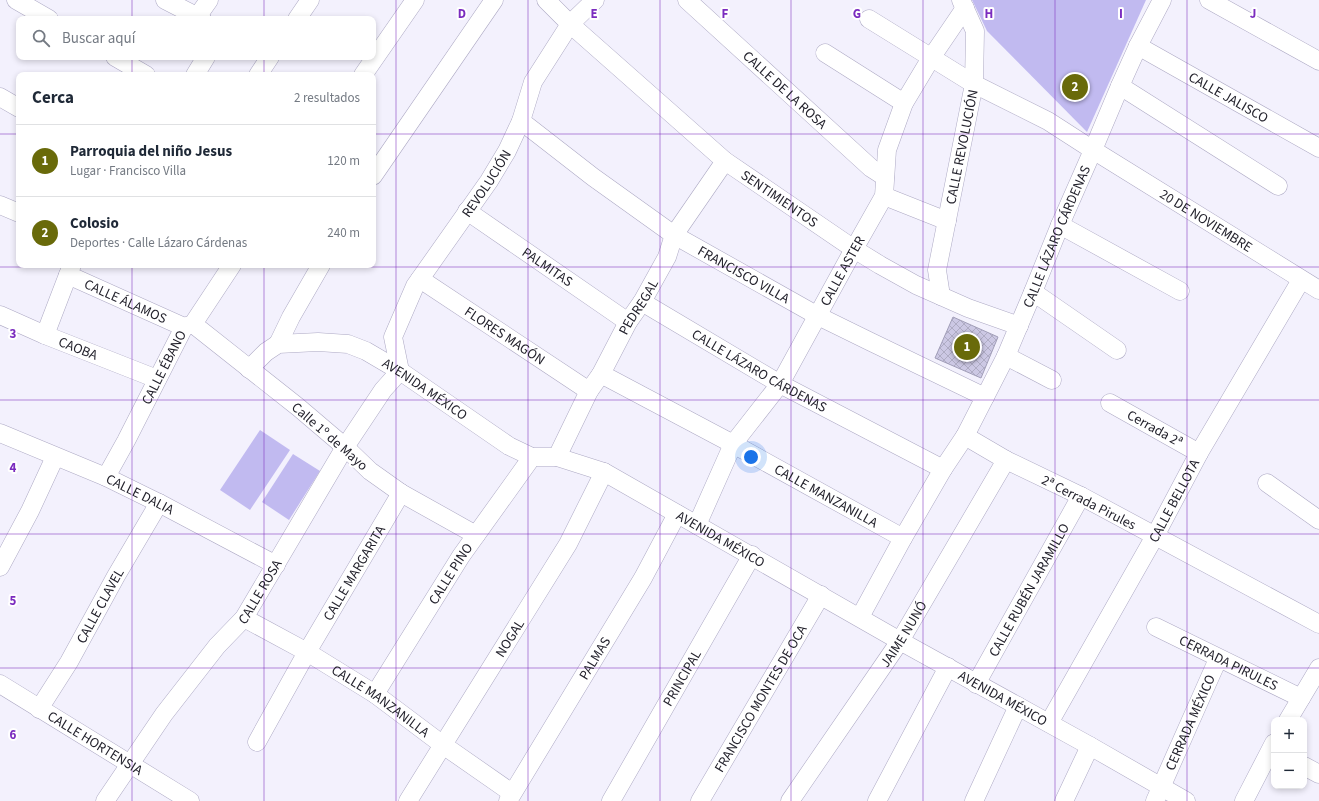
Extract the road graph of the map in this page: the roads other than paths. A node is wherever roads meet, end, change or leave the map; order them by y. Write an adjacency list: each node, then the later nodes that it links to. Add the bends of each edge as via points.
1 (16, 0): 13 (street)
2 (164, 0): 14 (street)
3 (209, 0): 15 (street)
4 (310, 0): 16 (street)
5 (415, 0): 21 (street)
6 (494, 0): 41 (street)
7 (546, 0): 18 (street)
8 (595, 0): 18 (street, REVOLUCIÓN)
9 (687, 0): 42 (street, CALLE DE LA ROSA, via 871,168)
10 (1162, 0): 19 (street, CALLE LÁZARO CÁRDENAS)
11 (1209, 0): 27 (street)
12 (963, 4): 22 (street, CALLE ASTER); 32 (street, CALLE REVOLUCIÓN, via 975,30)
13 (44, 16)
14 (196, 16)
15 (201, 16)
16 (299, 16)
17 (869, 20): 22 (street, 20 DE NOVIEMBRE)
18 (570, 24): 37 (street, REVOLUCIÓN, via 533,82); 40 (street, SENTIMIENTOS)
19 (1138, 46): 33 (street, CALLE LÁZARO CÁRDENAS); 38 (street, CALLE JALISCO)
20 (825, 53): 35 (street)
21 (376, 56)
22 (931, 58): 32 (street, 20 DE NOVIEMBRE); 35 (street, CALLE ASTER)
23 (120, 60): 28 (street)
24 (204, 60): 29 (street)
25 (268, 60): 30 (street)
26 (373, 60): 31 (street)
27 (1319, 61)
28 (141, 72)
29 (197, 72)
30 (260, 72)
31 (365, 72)
32 (974, 84): 39 (street, 20 DE NOVIEMBRE, via 1048,121); 48 (street, CALLE REVOLUCIÓN)
33 (1120, 86): 39 (street, CALLE LÁZARO CÁRDENAS); 43 (street)
34 (0, 97): 36 (street)
35 (904, 103): 42 (street, CALLE ASTER, via 887,150)
36 (16, 106)
37 (522, 121): 46 (street, REVOLUCIÓN, via 489,181); 50 (street, FRANCISCO VILLA, via 593,177)
38 (1319, 148)
39 (1093, 150): 49 (street, CALLE LÁZARO CÁRDENAS); 56 (street, 20 DE NOVIEMBRE)
40 (725, 161): 50 (street, PEDREGAL); 51 (street, SENTIMIENTOS)
41 (376, 172)
42 (885, 176): 44 (street, CALLE ASTER)
43 (1278, 186)
44 (884, 196): 48 (street); 51 (street, CALLE ASTER)
45 (0, 204): 47 (street)
46 (467, 211): 55 (street, REVOLUCIÓN); 64 (street, PALMITAS)
47 (16, 212)
48 (946, 221): 60 (street, CALLE REVOLUCIÓN, via 937,270)
49 (1060, 225): 57 (street); 59 (street, CALLE LÁZARO CÁRDENAS)
50 (674, 235): 61 (street, PEDREGAL, via 667,256); 63 (street, FRANCISCO VILLA)
51 (854, 249): 60 (street, SENTIMIENTOS, via 880,266); 63 (street, CALLE ASTER)
52 (230, 268): 65 (street, CALLE ÉBANO)
53 (319, 268): 68 (street)
54 (70, 270): 65 (street, CALLE ÁLAMOS); 67 (street, CALLE ÁLAMOS)
55 (420, 279): 72 (street, REVOLUCIÓN, via 393,337); 77 (street, FLORES MAGÓN)
56 (1300, 280): 58 (street, 20 DE NOVIEMBRE); 84 (street, CALLE BELLOTA)
57 (1180, 290)
58 (1319, 290)
59 (1033, 292): 66 (street, CALLE LÁZARO CÁRDENAS); 69 (street)
60 (941, 296): 66 (street, SENTIMIENTOS)
61 (642, 302): 64 (street, PEDREGAL); 76 (street, CALLE LÁZARO CÁRDENAS)
62 (0, 315): 67 (street, CAOBA)
63 (818, 316): 76 (street, CALLE ASTER); 78 (street, FRANCISCO VILLA)
64 (628, 322): 73 (street, PEDREGAL)
65 (188, 326): 71 (street, Calle 1º de Mayo); 74 (street, CALLE ÉBANO)
66 (1019, 326): 70 (street, CALLE LÁZARO CÁRDENAS)
67 (45, 335): 74 (street, CAOBA)
68 (278, 344): 71 (street, via 266,352); 72 (street, AVENIDA MÉXICO, via 348,344 366,351)
69 (1116, 350)
70 (1006, 356): 75 (street); 78 (street, CALLE LÁZARO CÁRDENAS)
71 (250, 369): 83 (street, Calle 1º de Mayo)
72 (400, 372): 83 (street, CALLE ROSA, via 383,390); 86 (street, AVENIDA MÉXICO, via 510,446)
73 (601, 374): 77 (street, PEDREGAL); 82 (street, CALLE MANZANILLA)
74 (157, 379): 91 (street, CALLE ÉBANO)
75 (1052, 380)
76 (780, 384): 82 (street, CALLE ASTER); 89 (street, CALLE LÁZARO CÁRDENAS)
77 (590, 391): 87 (street, PEDREGAL)
78 (985, 397): 81 (street, CALLE LÁZARO CÁRDENAS)
79 (1110, 403): 84 (street, Cerrada 2ª)
80 (0, 433): 85 (street, CALLE DALIA)
81 (965, 436): 88 (street, 2ª Cerrada Pirules); 89 (street, CALLE LÁZARO CÁRDENAS)
82 (733, 444): 98 (street, CALLE ASTER); 101 (street, CALLE MANZANILLA)
83 (345, 447): 93 (street, Calle 1º de Mayo, via 370,471); 103 (street, CALLE ROSA)
84 (1199, 453): 100 (street, CALLE BELLOTA)
85 (55, 457): 91 (street, CALLE DALIA); 104 (street)
86 (532, 457): 87 (street, AVENIDA MÉXICO); 99 (street, CALLE PINO)
87 (556, 457): 90 (street, AVENIDA MÉXICO)
88 (1006, 460): 94 (street, 2ª Cerrada Pirules); 110 (street, JAIME NUNÓ)
89 (943, 469): 101 (street, CALLE LÁZARO CÁRDENAS)
90 (604, 472): 96 (street, AVENIDA MÉXICO); 124 (street, NOGAL, via 568,544)
91 (106, 477): 95 (street, CALLE DALIA)
92 (1267, 483): 97 (street)
93 (401, 493): 99 (street, Calle 1º de Mayo); 111 (street, CALLE MARGARITA)
94 (1081, 496): 100 (street, 2ª Cerrada Pirules); 116 (street, CALLE RUBÉN JARAMILLO)
95 (159, 502): 103 (street, CALLE DALIA); 120 (street, CALLE CLAVEL, via 69,662)
96 (677, 514): 98 (street, AVENIDA MÉXICO); 131 (street, PALMAS, via 643,578)
97 (1319, 520)
98 (697, 525): 102 (street, AVENIDA MÉXICO)
99 (476, 535): 117 (street, CALLE PINO)
100 (1155, 536): 108 (street, 2ª Cerrada Pirules); 122 (street, CALLE BELLOTA)
101 (903, 538): 107 (street, CALLE LÁZARO CÁRDENAS)
102 (752, 556): 105 (street, AVENIDA MÉXICO); 135 (street, PRINCIPAL)
103 (276, 565): 106 (street, CALLE ROSA)
104 (0, 567)
105 (821, 595): 107 (street, AVENIDA MÉXICO); 136 (street, FRANCISCO MONTES DE OCA)
106 (244, 618): 111 (street, CALLE MANZANILLA); 127 (street, CALLE ROSA, via 217,646 164,714)
107 (860, 618): 110 (street, AVENIDA MÉXICO)
108 (1319, 624)
109 (1156, 628): 112 (street, CERRADA PIRULES)
110 (900, 641): 113 (street, AVENIDA MÉXICO); 137 (street, JAIME NUNÓ)
111 (307, 652): 117 (street, CALLE MANZANILLA); 123 (street, CALLE MARGARITA)
112 (1218, 659): 118 (street, CERRADA PIRULES); 130 (street, CERRADA MÉXICO)
113 (948, 667): 116 (street, AVENIDA MÉXICO); 138 (street)
114 (1319, 668): 118 (street)
115 (0, 684): 120 (street, CALLE HORTENSIA)
116 (976, 684): 119 (street, AVENIDA MÉXICO)
117 (375, 694): 124 (street, CALLE MANZANILLA)
118 (1301, 698): 121 (street)
119 (1018, 706): 122 (street, AVENIDA MÉXICO); 139 (street)
120 (39, 709): 127 (street, CALLE HORTENSIA)
121 (1290, 717)
122 (1049, 723): 125 (street, AVENIDA MÉXICO)
123 (257, 742)
124 (443, 745): 131 (street, CALLE MANZANILLA); 134 (street, NOGAL)
125 (1090, 746): 130 (street, AVENIDA MÉXICO); 140 (street)
126 (1271, 751): 142 (street)
127 (130, 764): 132 (street, CALLE ROSA); 133 (street, CALLE HORTENSIA)
128 (1307, 768): 129 (street)
129 (1319, 774)
130 (1158, 794): 141 (street, AVENIDA MÉXICO)
131 (510, 797)
132 (105, 801)
133 (190, 801)
134 (408, 801)
135 (612, 801)
136 (700, 801)
137 (790, 801)
138 (877, 801)
139 (974, 801)
140 (1064, 801)
141 (1186, 801)
142 (1244, 801)

